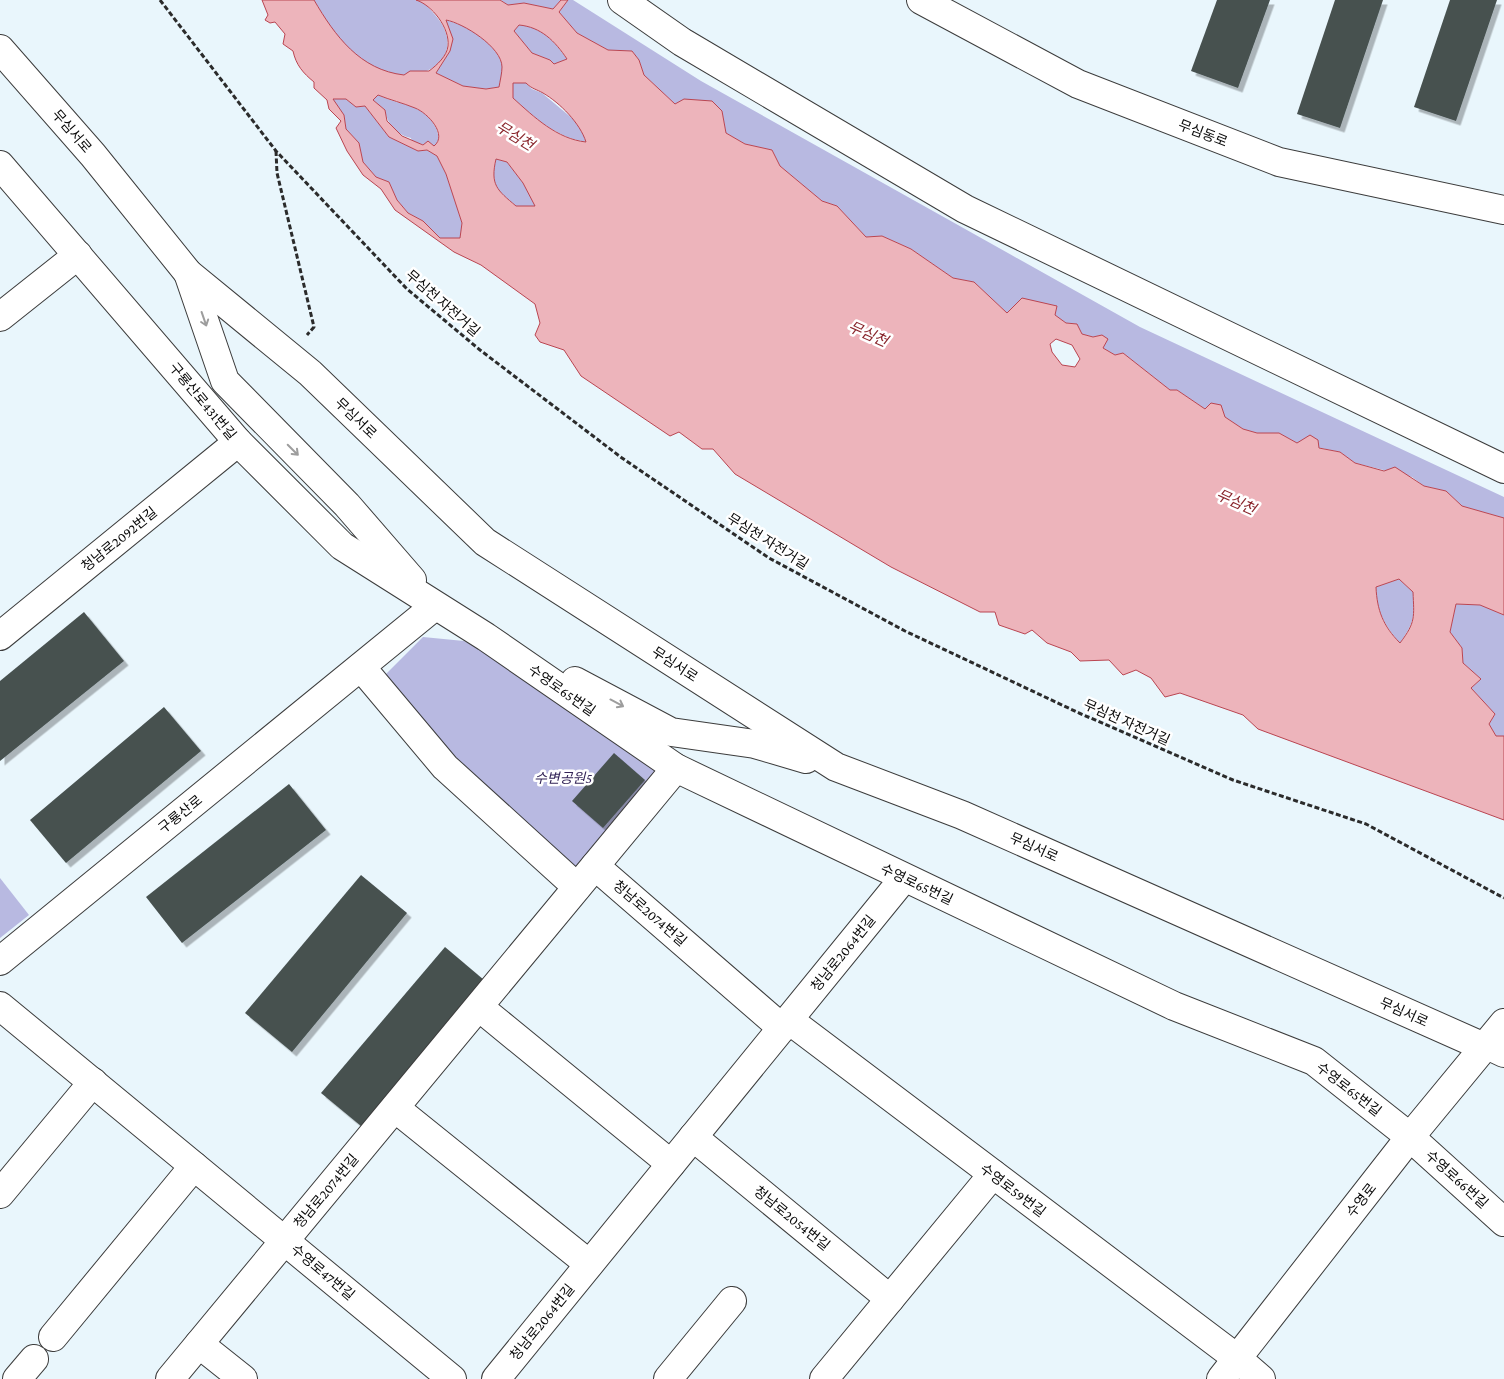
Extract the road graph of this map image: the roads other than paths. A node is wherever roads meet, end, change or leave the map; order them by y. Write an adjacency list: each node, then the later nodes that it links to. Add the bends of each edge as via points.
1 (622, 0): 10 (street, via 682,42 965,209)
2 (921, 0): 5 (street, 무심동로, via 1078,84 1279,162)
3 (0, 49): 7 (street, 무심서로)
4 (0, 165): 6 (street, 구룡산로431번길)
5 (1504, 210)
6 (78, 254): 8 (street); 9 (street, 구룡산로431번길)
7 (188, 272): 11 (street, one-way to 11, via 225,381 347,505); 15 (street, 무심서로, via 310,373 485,542)
8 (0, 317)
9 (238, 442): 11 (street, 구룡산로431번길, via 342,546); 12 (street, 청남로2092번길)
10 (1504, 469)
11 (434, 606): 13 (street, 구룡산로); 14 (street, 수영로65번길, via 486,637); 15 (street, one-way to 15, via 672,732 754,744)
12 (0, 636)
13 (361, 667): 18 (street, via 444,767); 19 (street, 구룡산로)
14 (676, 768): 16 (street, 청남로2074번길); 17 (street, 수영로65번길)
15 (836, 768): 24 (street, 무심서로, via 962,815)
16 (595, 866): 18 (street, 청남로2074번길); 23 (street, 청남로2074번길, via 705,961)
17 (904, 878): 23 (street, 청남로2064번길); 28 (street, 수영로65번길, via 1174,1006 1314,1061)
18 (577, 887): 21 (street, 청남로2074번길)
19 (0, 961)
20 (0, 1006): 25 (street, 수영로47번길)
21 (479, 1007): 26 (street, 청남로2074번길); 29 (street)
22 (1504, 1023): 24 (street, 수영로)
23 (785, 1024): 27 (street, 청남로2064번길); 31 (street, 수영로59번길)
24 (1494, 1050): 28 (street, 수영로)
25 (93, 1082): 30 (street, 수영로47번길); 32 (street)
26 (395, 1108): 34 (street, 청남로2074번길); 35 (street)
27 (693, 1137): 29 (street, 청남로2064번길); 36 (street, 청남로2054번길)
28 (1410, 1137): 33 (street, 수영로66번길); 40 (street, 수영로)
29 (671, 1164): 35 (street, 청남로2064번길)
30 (194, 1166): 34 (street, 수영로47번길); 38 (street)
31 (993, 1174): 36 (street); 40 (street, 수영로59번길)
32 (0, 1194)
33 (1504, 1222)
34 (285, 1240): 39 (street, 청남로2074번길); 43 (street, 수영로47번길)
35 (589, 1264): 44 (street, 청남로2064번길)
36 (890, 1300): 46 (street)
37 (732, 1301): 45 (street)
38 (53, 1337)
39 (199, 1344): 41 (street, 청남로2074번길); 42 (street)
40 (1229, 1369): 47 (street, 수영로59번길)
41 (170, 1379)
42 (243, 1379)
43 (452, 1379)
44 (496, 1379)
45 (668, 1379)
46 (824, 1379)
47 (1261, 1379)

